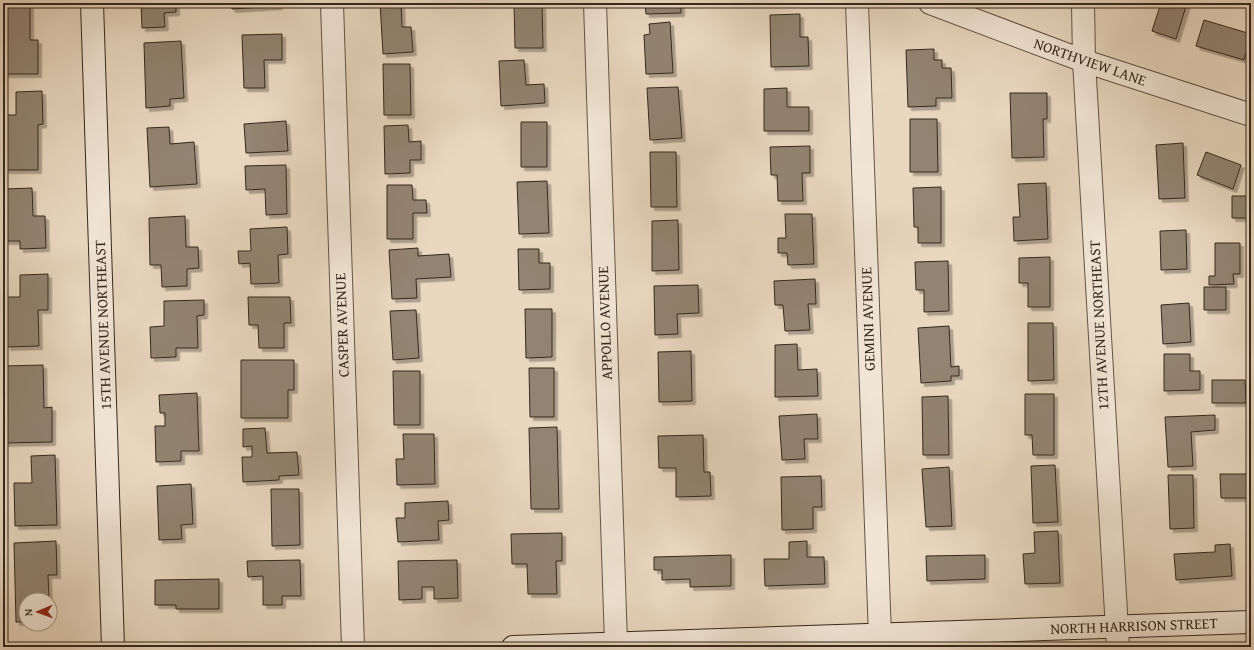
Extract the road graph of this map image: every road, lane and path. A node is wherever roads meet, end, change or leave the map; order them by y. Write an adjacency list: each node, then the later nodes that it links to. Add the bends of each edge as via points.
1 (92, 3): 13 (street, 15TH AVENUE NORTHEAST)
2 (332, 3): 14 (street, CASPER AVENUE)
3 (594, 3): 12 (street, APPOLLO AVENUE)
4 (856, 3): 10 (street, GEMINI AVENUE)
5 (930, 3): 7 (street, NORTHVIEW LANE)
6 (1082, 3): 7 (street, 12TH AVENUE NORTHEAST)
7 (1084, 61): 8 (street, NORTHVIEW LANE); 11 (street, 12TH AVENUE NORTHEAST)
8 (1251, 115)
9 (1251, 622): 11 (street, NORTH HARRISON STREET)
10 (880, 636): 11 (street, NORTH HARRISON STREET); 12 (street, NORTH HARRISON STREET)
11 (1117, 637)
12 (616, 644): 15 (street, NORTH HARRISON STREET)
13 (113, 647)
14 (353, 647)
15 (513, 647)

